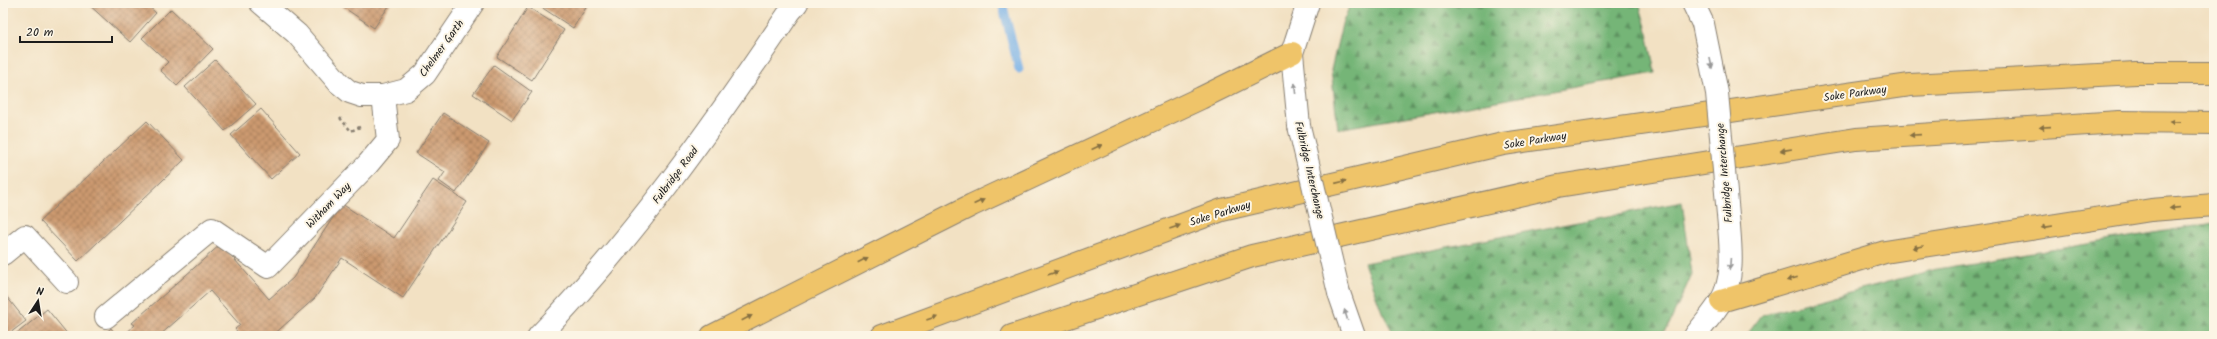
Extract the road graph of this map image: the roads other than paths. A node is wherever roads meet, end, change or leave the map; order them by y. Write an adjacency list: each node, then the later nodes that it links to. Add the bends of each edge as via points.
1 (261, 3): 8 (street, via 297,34 339,83 350,92 362,96)
2 (474, 3): 8 (street, Chelmer Garth, via 425,74 406,90)
3 (797, 3): 15 (street, Fulbridge Road, via 720,116 648,210 579,295)
4 (1308, 3): 6 (street, Fulbridge Interchange)
5 (1693, 3): 13 (street, Fulbridge Interchange, one-way to 13, bridge, via 1703,24 1717,93 1731,254 1730,275)
6 (1292, 52): 16 (highway, one-way to 6, via 972,205 1201,98); 19 (street, Fulbridge Interchange, one-way to 6, bridge, via 1339,293 1299,126)
7 (2214, 73): 17 (highway, Soke Parkway, one-way to 7, via 1222,210 1503,144 1910,85 2136,73)
8 (382, 96): 14 (street, Witham Way, via 388,140 268,267 212,229)
9 (2214, 123): 18 (highway, one-way to 18, via 2119,122 1856,139 1558,186 1252,256)
10 (2214, 205): 13 (highway, one-way to 13, via 2151,210 1885,252)
11 (3, 254): 12 (street, via 25,236)
12 (67, 282)
13 (1721, 301): 20 (street, Fulbridge Interchange)
14 (106, 317)
15 (539, 336)
16 (712, 336)
17 (882, 336)
18 (1012, 336)
19 (1354, 336)
20 (1695, 336)

